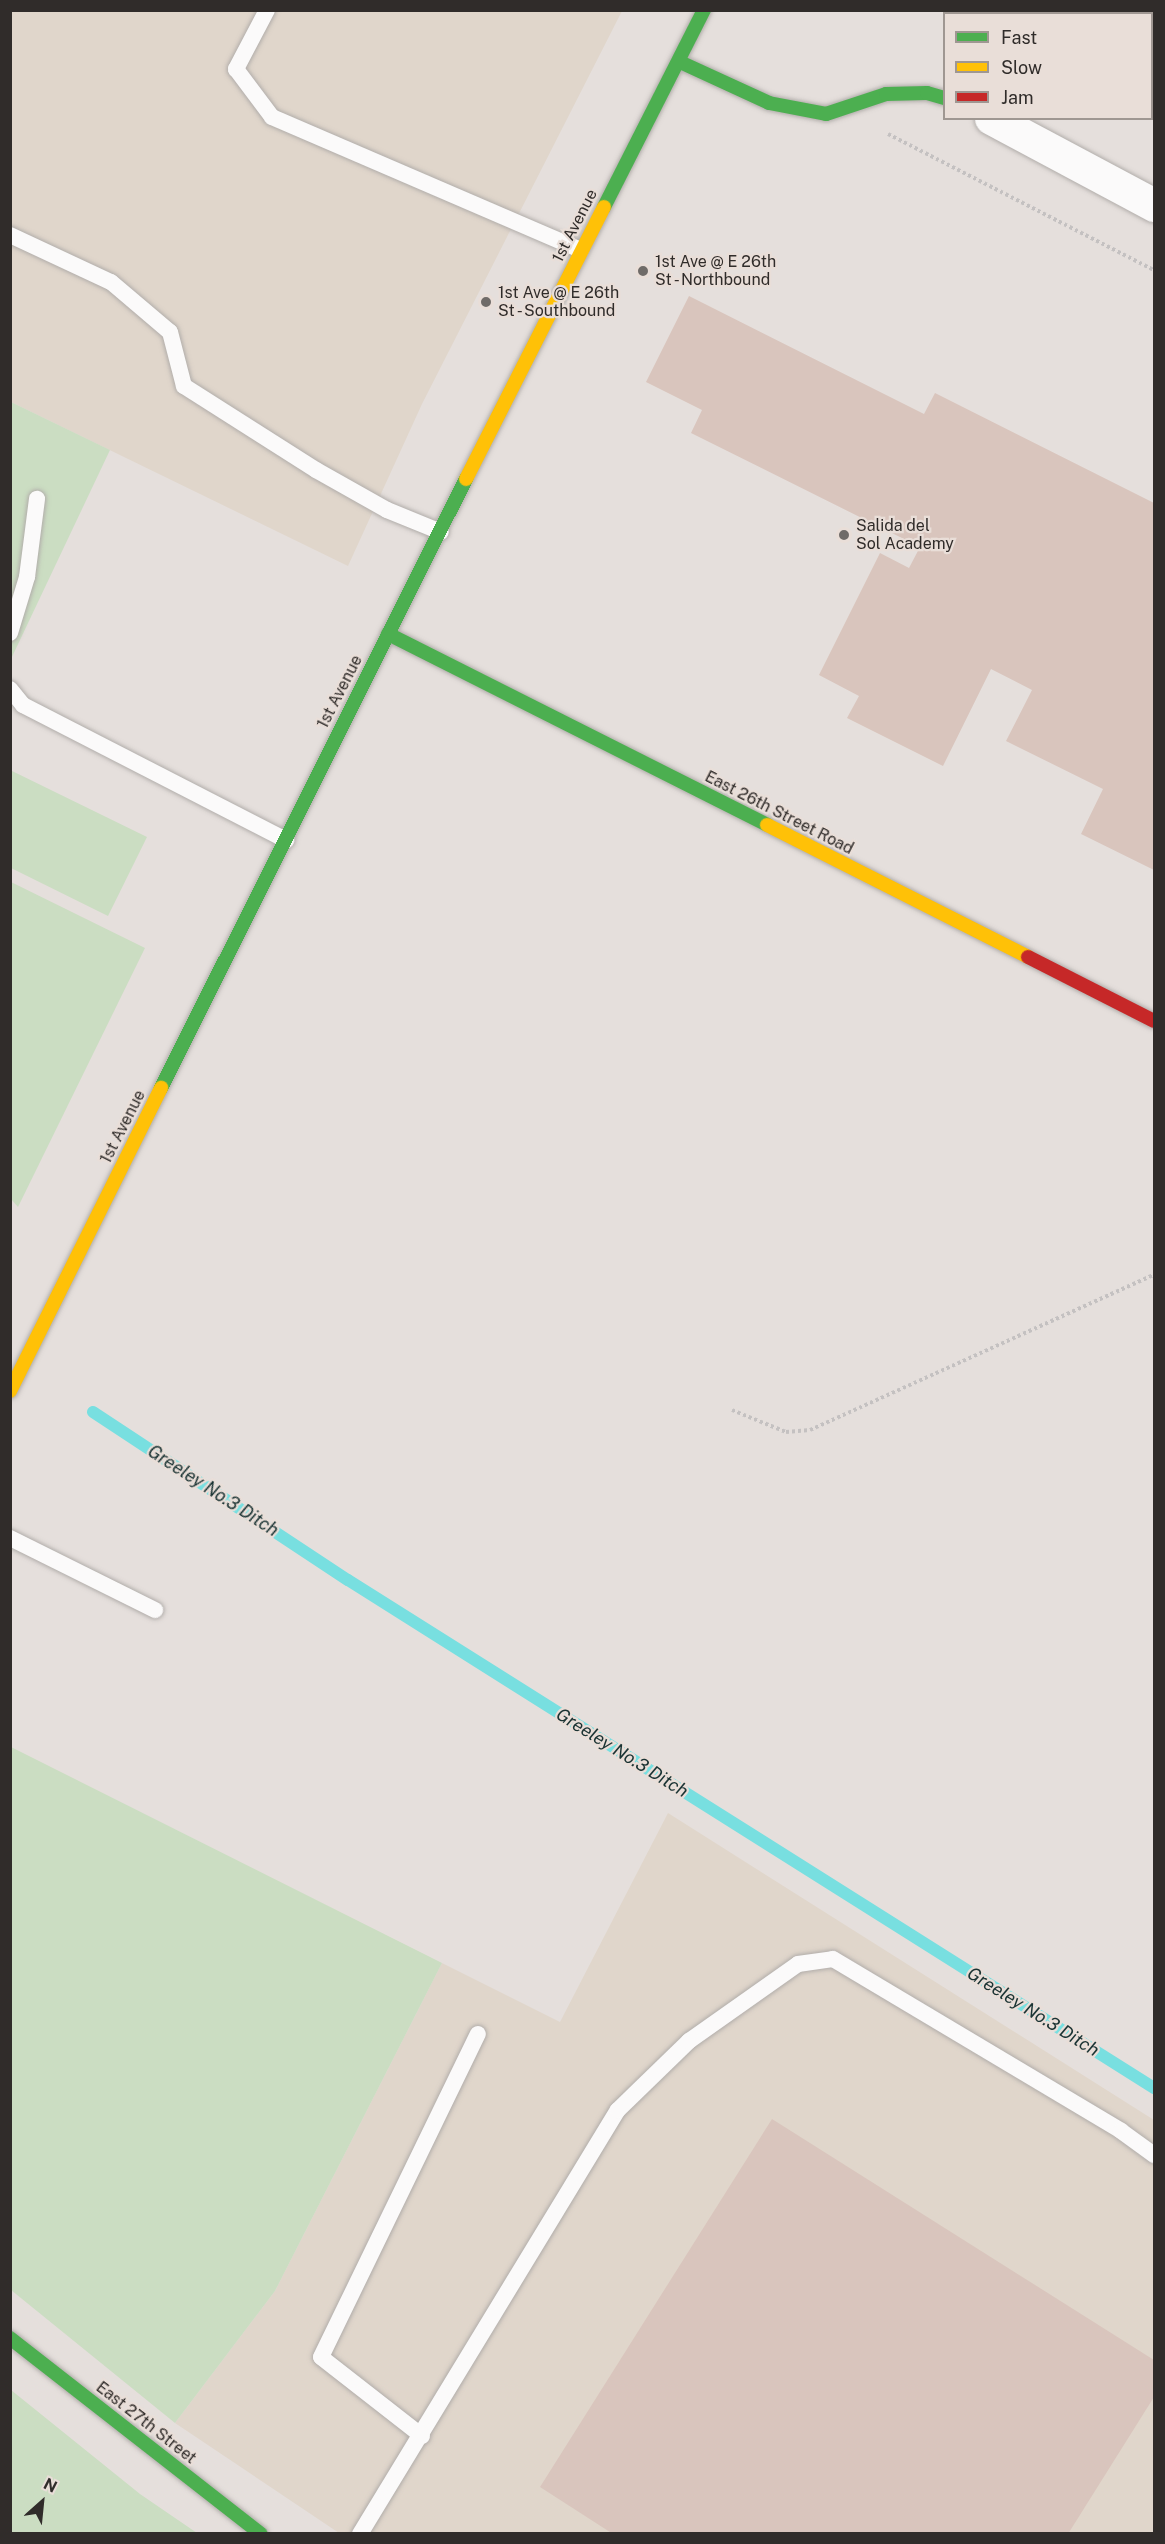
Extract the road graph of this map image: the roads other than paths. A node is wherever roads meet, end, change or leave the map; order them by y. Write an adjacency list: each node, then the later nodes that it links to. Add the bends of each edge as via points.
1 (267, 10): 8 (lane, via 236,69 272,117)
2 (704, 10): 3 (main road, 1st Avenue)
3 (680, 62): 4 (main road, via 769,103 826,114 886,94 927,93); 8 (main road, 1st Avenue)
4 (943, 97)
5 (995, 120): 6 (street)
6 (1155, 205)
7 (10, 235): 10 (lane, via 111,282 170,332 184,386 316,470 387,510)
8 (581, 250): 10 (main road, 1st Avenue)
9 (37, 499): 11 (lane, via 27,577)
10 (441, 532): 12 (main road, 1st Avenue)
11 (10, 633)
12 (388, 634): 14 (main road, 1st Avenue); 15 (main road, East 26th Street Road)
13 (10, 689): 14 (lane, via 23,705)
14 (286, 840): 16 (main road, 1st Avenue)
15 (1155, 1022)
16 (10, 1391)
17 (10, 1538): 18 (lane)
18 (155, 1610)
19 (478, 2034): 22 (lane, via 321,2356)
20 (1155, 2155): 22 (lane, via 833,1959 798,1964 689,2041 618,2110)
21 (10, 2338): 23 (main road, East 27th Street)
22 (422, 2436): 24 (lane)
23 (261, 2534)
24 (360, 2534)

